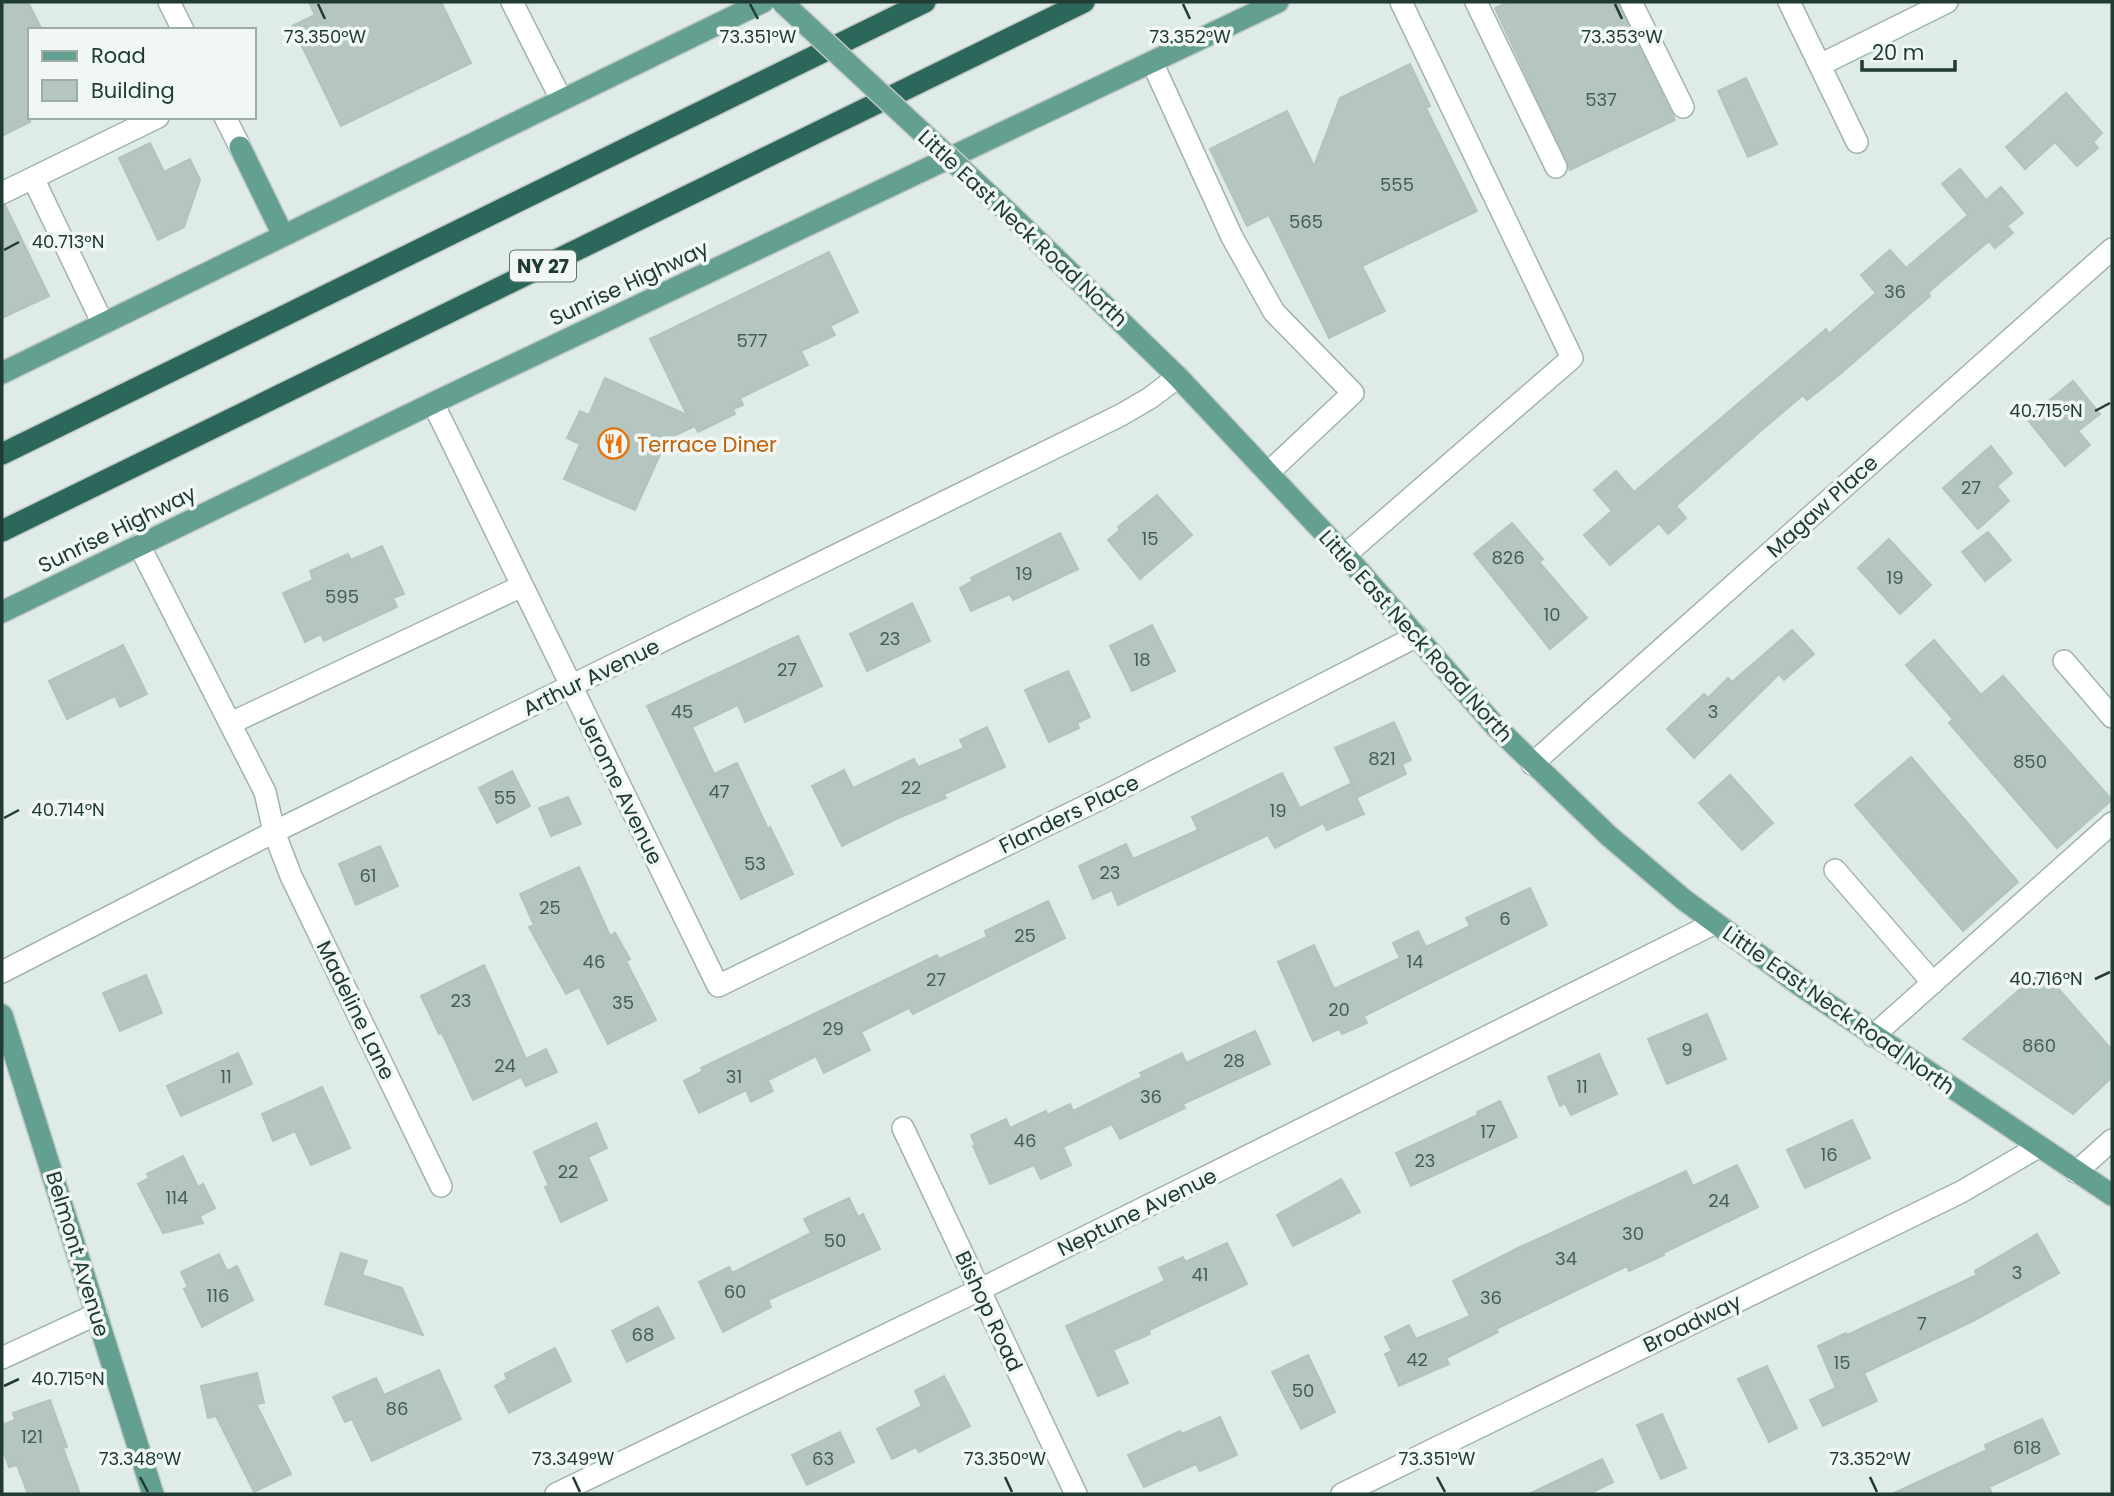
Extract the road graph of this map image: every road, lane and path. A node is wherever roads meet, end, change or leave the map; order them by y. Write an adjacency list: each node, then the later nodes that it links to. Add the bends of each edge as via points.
1 (169, 2): 13 (street)
2 (512, 2): 16 (street)
3 (763, 2): 16 (main road)
4 (782, 2): 29 (main road, Little East Neck Road North, bridge)
5 (925, 2): 31 (highway)
6 (1084, 2): 33 (highway, NY 27)
7 (1278, 2): 14 (main road, Sunrise Highway)
8 (1401, 2): 35 (street, via 1572,358)
9 (1476, 2): 22 (street)
10 (1631, 2): 17 (street)
11 (1789, 2): 15 (street)
12 (1947, 2): 15 (street)
13 (182, 28)
14 (1152, 62): 30 (main road, Sunrise Highway); 32 (street, via 1231,237 1274,313 1353,393)
15 (1820, 65): 20 (street)
16 (561, 99): 25 (main road)
17 (1683, 107)
18 (154, 119): 23 (street)
19 (226, 119): 21 (street)
20 (1857, 142)
21 (240, 147): 25 (main road)
22 (1556, 167)
23 (33, 178): 24 (street); 27 (street)
24 (2, 193)
25 (283, 234): 27 (main road)
26 (2112, 249): 43 (street, Magaw Place)
27 (103, 324): 28 (main road)
28 (2, 373)
29 (1178, 377): 32 (main road, Little East Neck Road North); 40 (street, Arthur Avenue, via 1121,415)
30 (433, 403): 34 (main road, Sunrise Highway); 36 (street, Jerome Avenue)
31 (2, 454)
32 (1269, 472): 35 (main road, Little East Neck Road North)
33 (2, 531)
34 (139, 545): 37 (main road, Sunrise Highway); 42 (street, Madeline Lane)
35 (1345, 555): 38 (main road, Little East Neck Road North)
36 (522, 586): 40 (street, Jerome Avenue); 42 (street)
37 (2, 612)
38 (1417, 636): 43 (main road, Little East Neck Road North); 50 (street, Flanders Place, via 1106,796)
39 (2064, 661): 41 (street)
40 (570, 687): 45 (street, Arthur Avenue); 50 (street, Jerome Avenue)
41 (2112, 716)
42 (231, 723): 45 (street, Madeline Lane, via 265,792)
43 (1532, 764): 47 (main road, Little East Neck Road North, via 1609,836)
44 (2112, 823): 49 (street)
45 (274, 832): 48 (street, Arthur Avenue); 57 (street, Madeline Lane)
46 (1835, 870): 49 (street)
47 (1715, 923): 52 (main road, Little East Neck Road North); 59 (street, Neptune Avenue)
48 (2, 972)
49 (1933, 983): 52 (street)
50 (718, 986)
51 (2, 1015): 60 (main road, Belmont Avenue)
52 (1873, 1036): 55 (main road, Little East Neck Road North)
53 (903, 1128): 59 (street, Bishop Road)
54 (2112, 1140): 56 (street)
55 (2038, 1147): 56 (main road, Little East Neck Road North); 65 (street, Broadway, via 1961,1192)
56 (2076, 1172): 58 (main road, Little East Neck Road North)
57 (440, 1186)
58 (2112, 1195)
59 (979, 1290): 63 (street, Neptune Avenue); 64 (street, Bishop Road)
60 (97, 1314): 61 (street); 62 (main road, Belmont Avenue)
61 (2, 1358)
62 (153, 1494)
63 (556, 1494)
64 (1076, 1494)
65 (1342, 1494)

